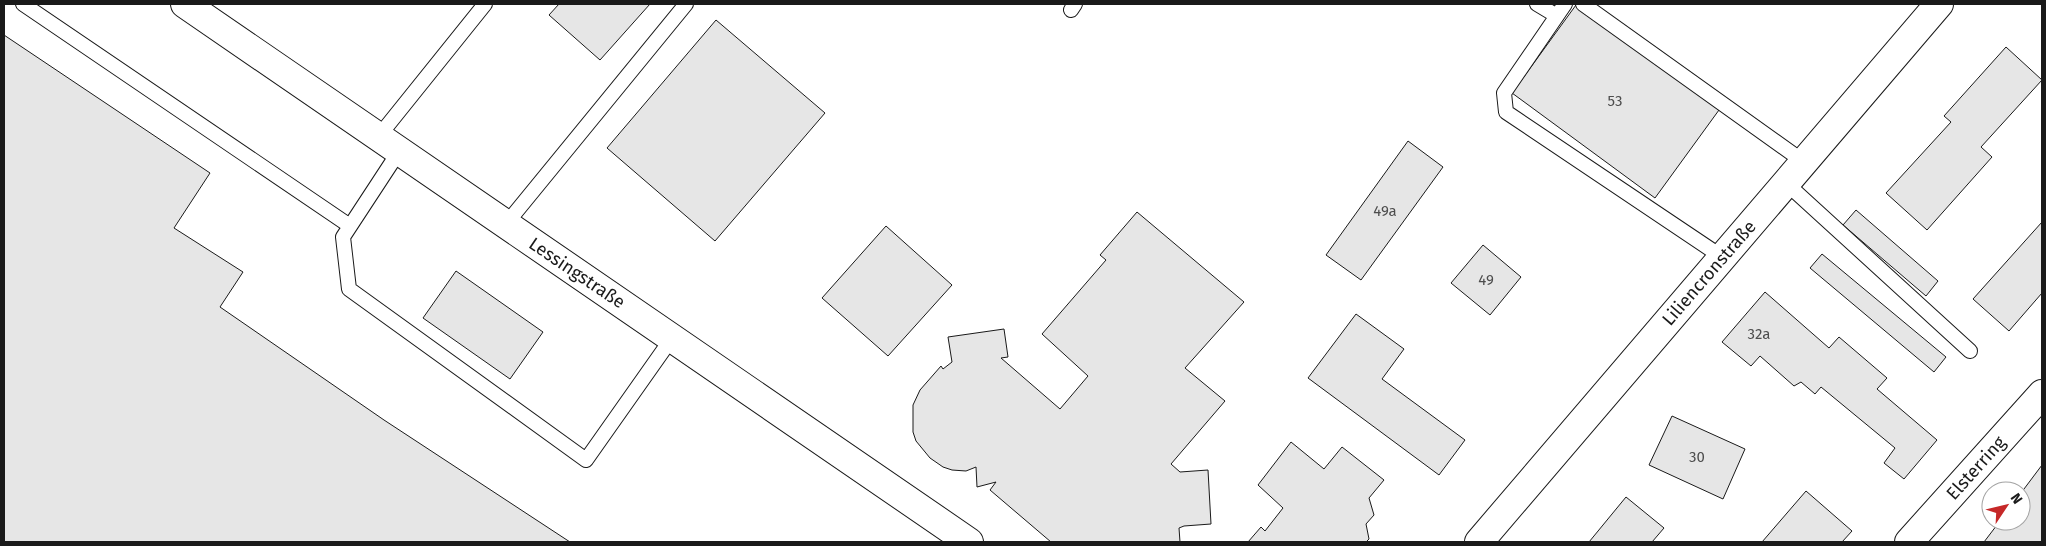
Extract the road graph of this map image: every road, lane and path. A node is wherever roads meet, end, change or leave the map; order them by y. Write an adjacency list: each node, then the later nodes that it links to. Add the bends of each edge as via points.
1 (22, 4): 14 (lane)
2 (185, 4): 10 (street, Lessingstraße)
3 (485, 4): 10 (lane)
4 (686, 4): 13 (lane)
5 (1537, 4): 9 (lane)
6 (1565, 4): 9 (lane)
7 (1583, 4): 11 (lane)
8 (1940, 4): 11 (street, Liliencronstraße)
9 (1557, 16): 15 (lane, via 1504,93 1506,112)
10 (389, 143): 13 (street, Lessingstraße); 14 (lane)
11 (1804, 162): 12 (street, Liliencronstraße)
12 (1786, 183): 15 (street, Liliencronstraße); 17 (lane)
13 (506, 224): 16 (street, Lessingstraße)
14 (350, 226): 16 (lane, via 343,237 349,289 586,460)
15 (1722, 258): 20 (street, Liliencronstraße)
16 (672, 338): 19 (street, Lessingstraße)
17 (1970, 351)
18 (2042, 394): 21 (street, Elsterring)
19 (969, 542)
20 (1479, 542)
21 (1909, 542)

